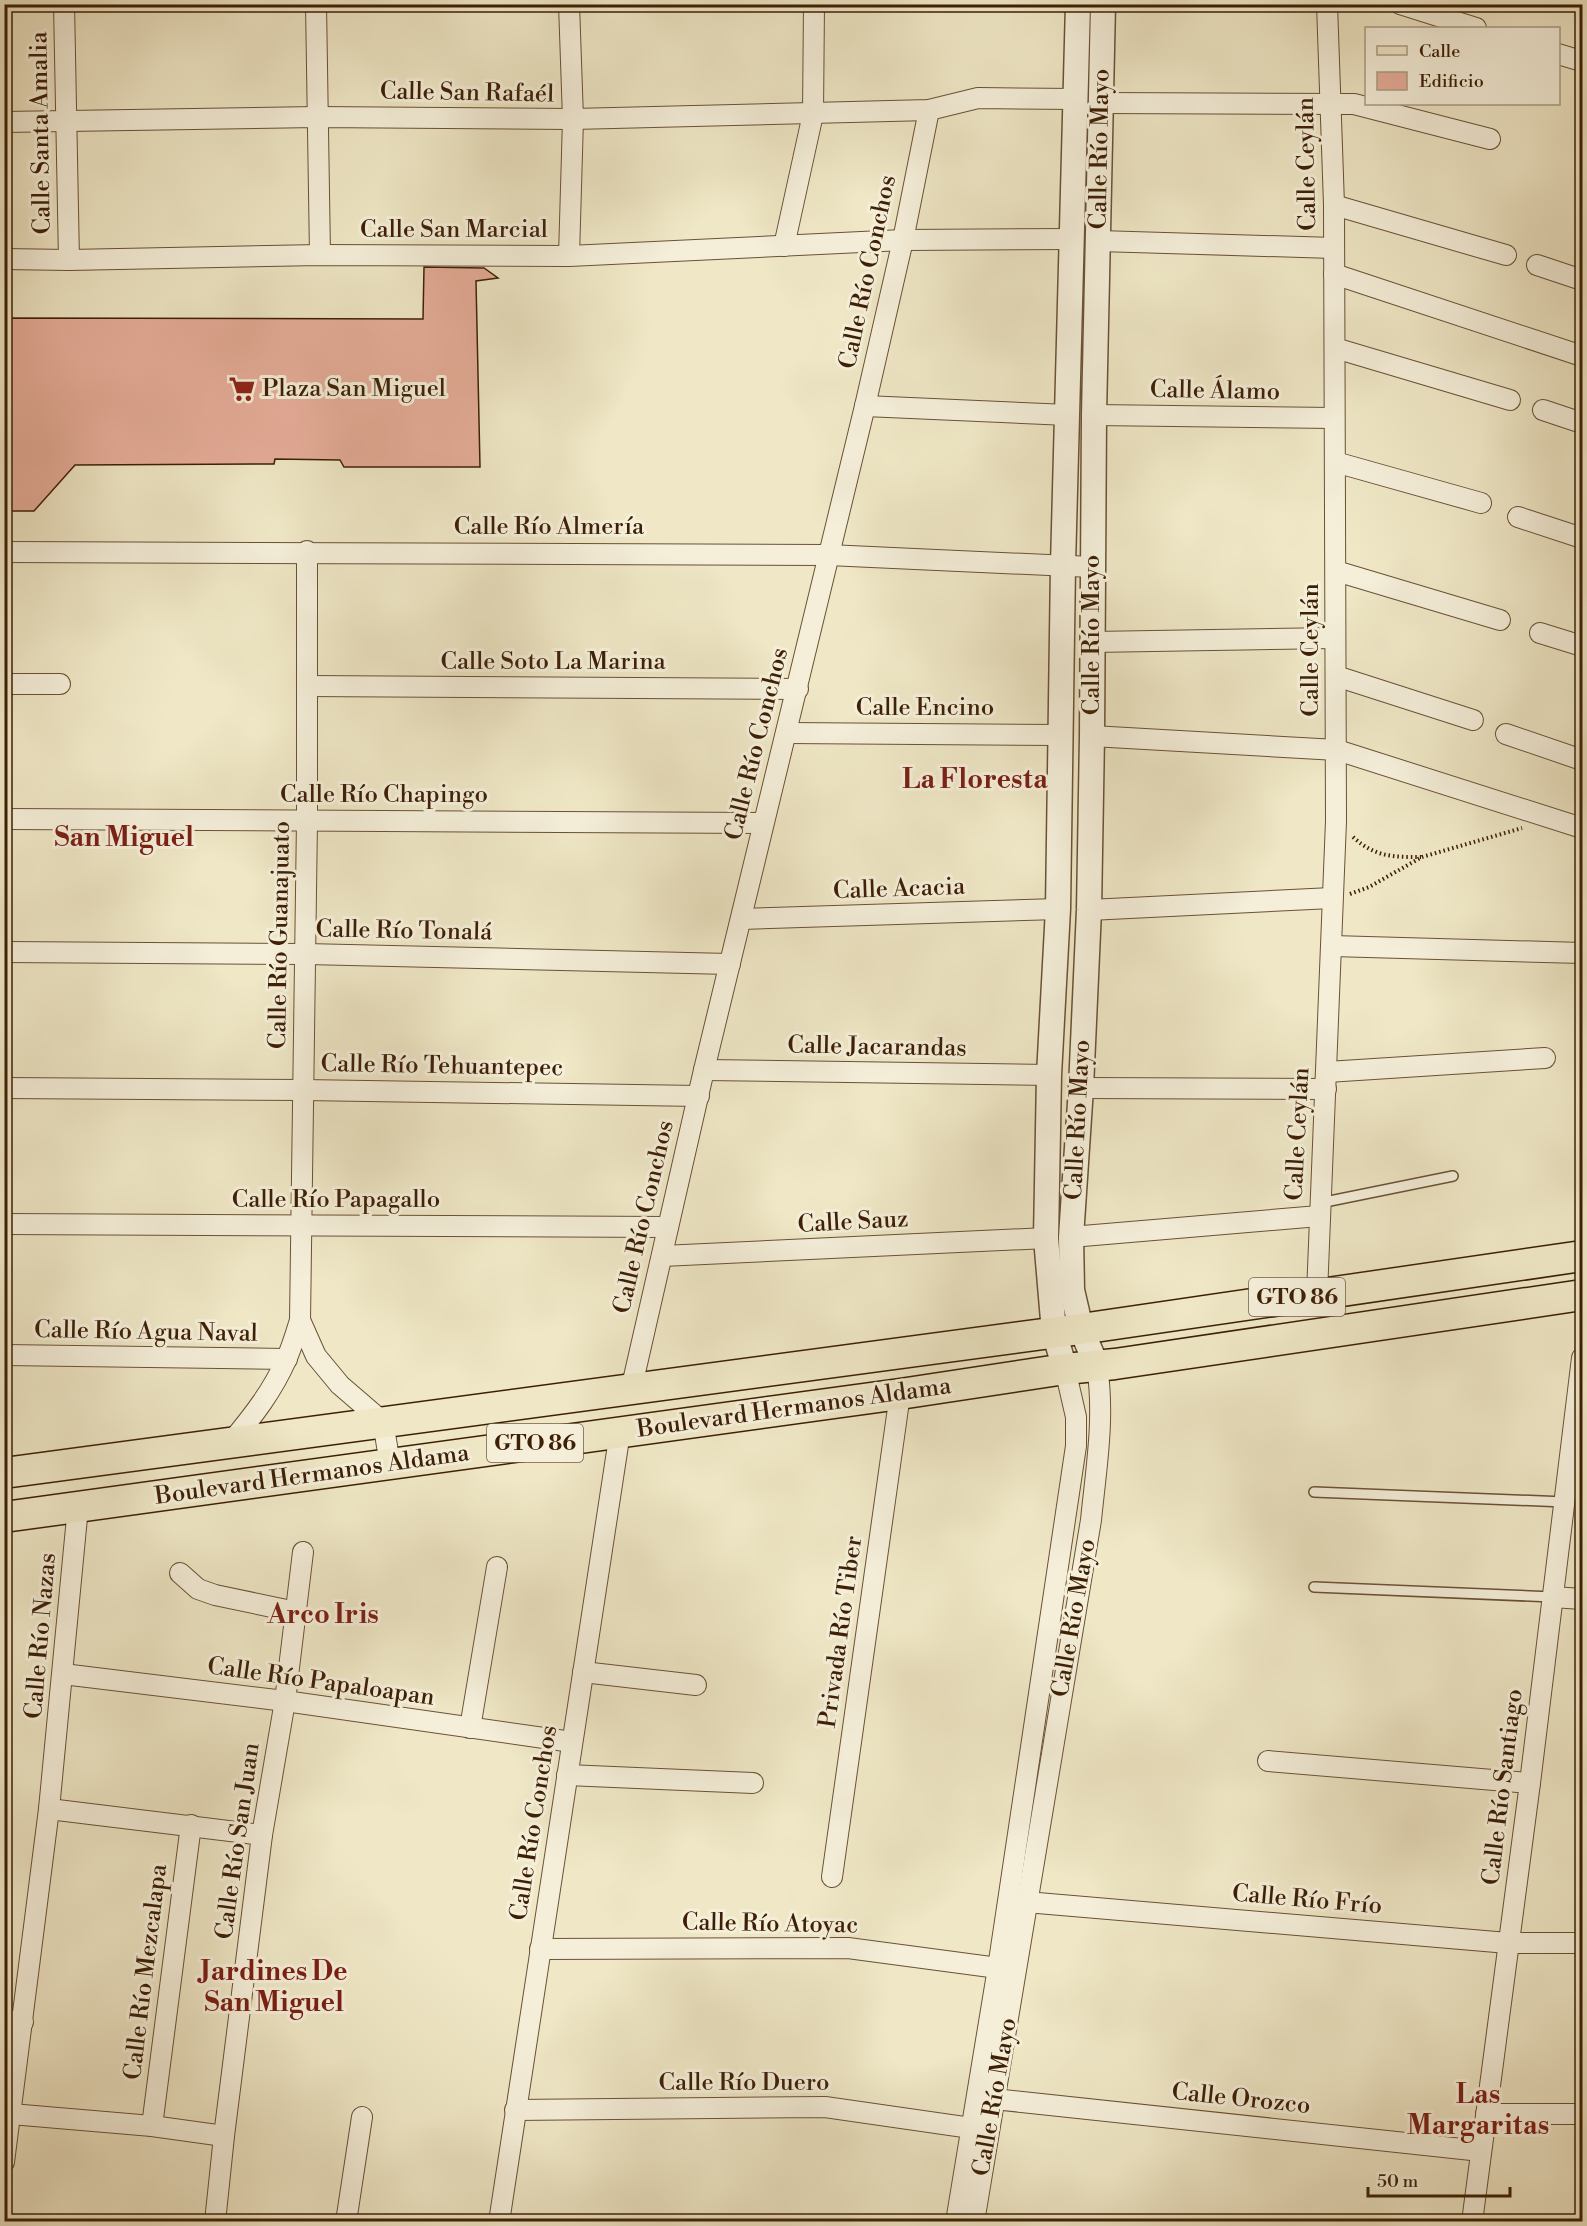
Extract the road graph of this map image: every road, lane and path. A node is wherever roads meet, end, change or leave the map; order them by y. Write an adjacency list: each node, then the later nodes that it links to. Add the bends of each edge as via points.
1 (64, 4): 19 (street, Calle Santa Amalia)
2 (316, 4): 17 (street)
3 (569, 4): 18 (street)
4 (814, 4): 16 (street)
5 (1078, 4): 12 (street, Calle Río Mayo)
6 (1103, 4): 13 (street, Calle Río Mayo)
7 (1400, 4): 9 (street)
8 (1326, 6): 14 (street, Calle Ceylán)
9 (1473, 27)
10 (1560, 55): 11 (street)
11 (1578, 60)
12 (1077, 99): 15 (street, Calle San Rafaél, via 978,99); 23 (street, Calle Río Mayo)
13 (1101, 103): 14 (street); 25 (street, Calle Río Mayo)
14 (1331, 103): 21 (street, via 1354,104); 22 (street, Calle Ceylán)
15 (929, 110): 16 (street, Calle San Rafaél); 24 (street, Calle Río Conchos)
16 (813, 114): 18 (street, Calle San Rafaél); 26 (street)
17 (316, 117): 18 (street, Calle San Rafaél); 19 (street, Calle San Rafaél); 28 (street)
18 (573, 119): 30 (street)
19 (67, 121): 20 (street, Calle San Rafaél); 32 (street, Calle Santa Amalia)
20 (4, 122)
21 (1490, 139)
22 (1334, 205): 27 (street, Calle Ceylán); 29 (street)
23 (1073, 239): 24 (street, Calle San Marcial); 41 (street, Calle Río Mayo)
24 (903, 240): 26 (street, Calle San Marcial); 39 (street, Calle Río Conchos)
25 (1099, 241): 27 (street); 42 (street, Calle Río Mayo)
26 (784, 246): 30 (street, Calle San Marcial)
27 (1334, 248): 34 (street, Calle Ceylán)
28 (320, 255): 30 (street, Calle San Marcial); 32 (street, Calle San Marcial)
29 (1506, 255)
30 (569, 256)
31 (4, 259): 32 (street, Calle San Marcial)
32 (69, 260)
33 (1537, 265): 35 (street)
34 (1334, 274): 36 (street, Calle Ceylán); 37 (street)
35 (1582, 280)
36 (1335, 348): 38 (street); 43 (street, Calle Ceylán)
37 (1582, 356)
38 (1510, 400)
39 (865, 406): 41 (street); 51 (street, Calle Río Conchos)
40 (1543, 410): 44 (street)
41 (1068, 415): 52 (street, Calle Río Mayo)
42 (1094, 415): 43 (street, Calle Álamo); 53 (street, Calle Río Mayo)
43 (1334, 418): 45 (street, Calle Ceylán)
44 (1582, 423)
45 (1335, 462): 46 (street); 54 (street, Calle Ceylán)
46 (1481, 503)
47 (1518, 517): 48 (street)
48 (1582, 538)
49 (308, 551): 50 (street, Calle Río Almería); 51 (street, Calle Río Almería); 63 (street, Calle Río Guanajuato)
50 (4, 552)
51 (828, 555): 52 (street, Calle Río Almería); 64 (street, Calle Río Conchos)
52 (1064, 565): 53 (street, Calle Río Almería); 68 (street, Calle Río Mayo)
53 (1092, 567): 58 (street, Calle Río Mayo)
54 (1336, 572): 55 (street); 57 (street, Calle Ceylán)
55 (1500, 621)
56 (1540, 633): 59 (street)
57 (1335, 638): 58 (street); 60 (street, Calle Ceylán)
58 (1093, 642): 69 (street, Calle Río Mayo)
59 (1582, 646)
60 (1336, 676): 65 (street); 70 (street, Calle Ceylán)
61 (4, 684): 62 (street)
62 (60, 684)
63 (307, 686): 64 (street, Calle Soto La Marina); 74 (street, Calle Río Guanajuato)
64 (798, 689): 66 (street, Calle Río Conchos)
65 (1473, 720)
66 (787, 733): 68 (street, Calle Encino); 76 (street, Calle Río Conchos)
67 (1506, 734): 71 (street)
68 (1062, 735): 80 (street, Calle Río Mayo)
69 (1092, 736): 70 (street); 81 (street, Calle Río Mayo)
70 (1337, 750): 73 (street); 75 (street, Calle Ceylán)
71 (1582, 760)
72 (4, 819): 74 (street, Calle Río Chapingo)
73 (1554, 819): 77 (street); 78 (path)
74 (307, 820): 76 (street, Calle Río Chapingo); 86 (street, Calle Río Guanajuato)
75 (1336, 821): 78 (path, via 1367,849 1395,857); 79 (street, Calle Ceylán)
76 (764, 823): 82 (street, Calle Río Conchos)
77 (1582, 828)
78 (1422, 857): 79 (path, via 1369,887)
79 (1332, 898): 81 (street); 83 (street, Calle Ceylán)
80 (1058, 909): 82 (street, Calle Acacia); 90 (street, Calle Río Mayo)
81 (1089, 910): 93 (street, Calle Río Mayo)
82 (741, 919): 87 (street, Calle Río Conchos)
83 (1332, 946): 85 (street); 91 (street, Calle Ceylán)
84 (4, 952): 86 (street, Calle Río Tonalá)
85 (1582, 953)
86 (306, 954): 87 (street, Calle Río Tonalá); 94 (street, Calle Río Guanajuato)
87 (730, 964): 89 (street, Calle Río Conchos)
88 (1545, 1058): 91 (street)
89 (704, 1070): 90 (street, Calle Jacarandas); 95 (street, Calle Río Conchos)
90 (1049, 1076): 102 (street, Calle Río Mayo)
91 (1326, 1080): 93 (street); 97 (street, Calle Ceylán)
92 (4, 1088): 94 (street, Calle Río Tehuantepec)
93 (1081, 1088): 101 (street, Calle Río Mayo)
94 (303, 1090): 95 (street, Calle Río Tehuantepec); 99 (street, Calle Río Guanajuato)
95 (699, 1096): 100 (street, Calle Río Conchos)
96 (1454, 1176): 97 (lane)
97 (1319, 1210): 101 (street); 105 (street, Calle Ceylán)
98 (4, 1224): 99 (street, Calle Río Papagallo)
99 (303, 1226): 100 (street, Calle Río Papagallo); 107 (street, Calle Río Guanajuato)
100 (668, 1227): 103 (street, Calle Río Conchos)
101 (1071, 1237): 108 (street, Calle Río Mayo)
102 (1046, 1238): 103 (street, Calle Sauz); 108 (street, Calle Río Mayo)
103 (662, 1256): 114 (street, Calle Río Conchos)
104 (1582, 1256): 105 (main road, Boulevard Hermanos Aldama / GTO 86)
105 (1317, 1294): 108 (main road, Boulevard Hermanos Aldama / GTO 86)
106 (1582, 1295): 112 (main road, Boulevard Hermanos Aldama / GTO 86)
107 (300, 1320): 111 (street, Calle Río Guanajuato); 116 (street, Calle Río Guanajuato, via 322,1364)
108 (1068, 1331): 112 (street, Calle Río Mayo); 113 (street, Calle Río Mayo); 114 (main road, Boulevard Hermanos Aldama / GTO 86)
109 (4, 1355): 111 (street, Calle Río Agua Naval)
110 (1582, 1358): 122 (street, Calle Río Santiago)
111 (287, 1359): 118 (street, Calle Río Guanajuato, via 261,1404)
112 (1097, 1366): 113 (main road, Boulevard Hermanos Aldama / GTO 86); 126 (street, Calle Río Mayo, via 1100,1430)
113 (1065, 1369): 115 (main road, Boulevard Hermanos Aldama / GTO 86); 124 (street, Calle Río Mayo, via 1076,1417)
114 (631, 1390): 116 (main road, Boulevard Hermanos Aldama / GTO 86)
115 (900, 1394): 117 (main road, Boulevard Hermanos Aldama / GTO 86); 147 (street, Privada Río Tiber)
116 (383, 1422): 118 (main road, Boulevard Hermanos Aldama / GTO 86); 119 (street)
117 (620, 1432): 119 (main road, Boulevard Hermanos Aldama / GTO 86); 134 (street, Calle Río Conchos)
118 (232, 1441): 120 (main road, Boulevard Hermanos Aldama / GTO 86)
119 (390, 1464): 123 (main road, Boulevard Hermanos Aldama / GTO 86)
120 (4, 1473)
121 (1314, 1492): 122 (lane)
122 (1565, 1502): 131 (street, Calle Río Santiago)
123 (78, 1508): 125 (main road, Boulevard Hermanos Aldama / GTO 86); 135 (street, Calle Río Nazas)
124 (1066, 1516): 126 (street); 152 (street, Calle Río Mayo)
125 (4, 1517)
126 (1091, 1520): 148 (street, Calle Río Mayo)
127 (303, 1552): 133 (street, Calle Río San Juan)
128 (497, 1566): 138 (street)
129 (180, 1572): 133 (street, via 198,1589 215,1595)
130 (1314, 1587): 131 (lane)
131 (1553, 1597): 132 (street); 143 (street, Calle Río Santiago)
132 (1582, 1599)
133 (296, 1612): 137 (street, Calle Río San Juan)
134 (583, 1672): 136 (street); 139 (street, Calle Río Conchos)
135 (63, 1674): 137 (street, Calle Río Papaloapan); 144 (street, Calle Río Nazas)
136 (696, 1685)
137 (285, 1701): 138 (street, Calle Río Papaloapan); 146 (street, Calle Río San Juan)
138 (470, 1728): 139 (street, Calle Río Papaloapan)
139 (572, 1742): 141 (street, Calle Río Conchos)
140 (1268, 1761): 143 (street)
141 (567, 1775): 142 (street); 151 (street, Calle Río Conchos)
142 (753, 1783)
143 (1530, 1783): 149 (street, Calle Río Santiago)
144 (49, 1809): 145 (street); 153 (street, Calle Río Nazas)
145 (191, 1825): 146 (street); 160 (street, Calle Río Mezcalapa)
146 (262, 1835): 162 (street, Calle Río San Juan)
147 (832, 1877)
148 (1026, 1902): 149 (street, Calle Río Frío); 154 (street, Calle Río Mayo)
149 (1508, 1943): 150 (street, Calle Río Frío); 157 (street, Calle Río Santiago)
150 (1582, 1943)
151 (540, 1949): 152 (street, Calle Río Atoyac, via 848,1948); 155 (street, Calle Río Conchos)
152 (998, 1968): 161 (street, Calle Río Mayo)
153 (14, 2021): 156 (street, Calle Río Nazas)
154 (994, 2099): 163 (street, Calle Orozco); 169 (street, Calle Río Mayo)
155 (515, 2110): 161 (street, Calle Río Duero, via 825,2107); 167 (street, Calle Río Conchos)
156 (11, 2114): 160 (street); 164 (street, Calle Río Nazas)
157 (1486, 2114): 158 (street); 163 (street, Calle Río Santiago)
158 (1582, 2114)
159 (362, 2117): 166 (street)
160 (152, 2126): 162 (street)
161 (970, 2128): 168 (street, Calle Río Mayo)
162 (224, 2136): 165 (street, Calle Río San Juan)
163 (1481, 2151): 170 (street, Calle Río Santiago)
164 (4, 2162)
165 (215, 2222)
166 (346, 2222)
167 (499, 2222)
168 (956, 2222)
169 (974, 2222)
170 (1472, 2222)

